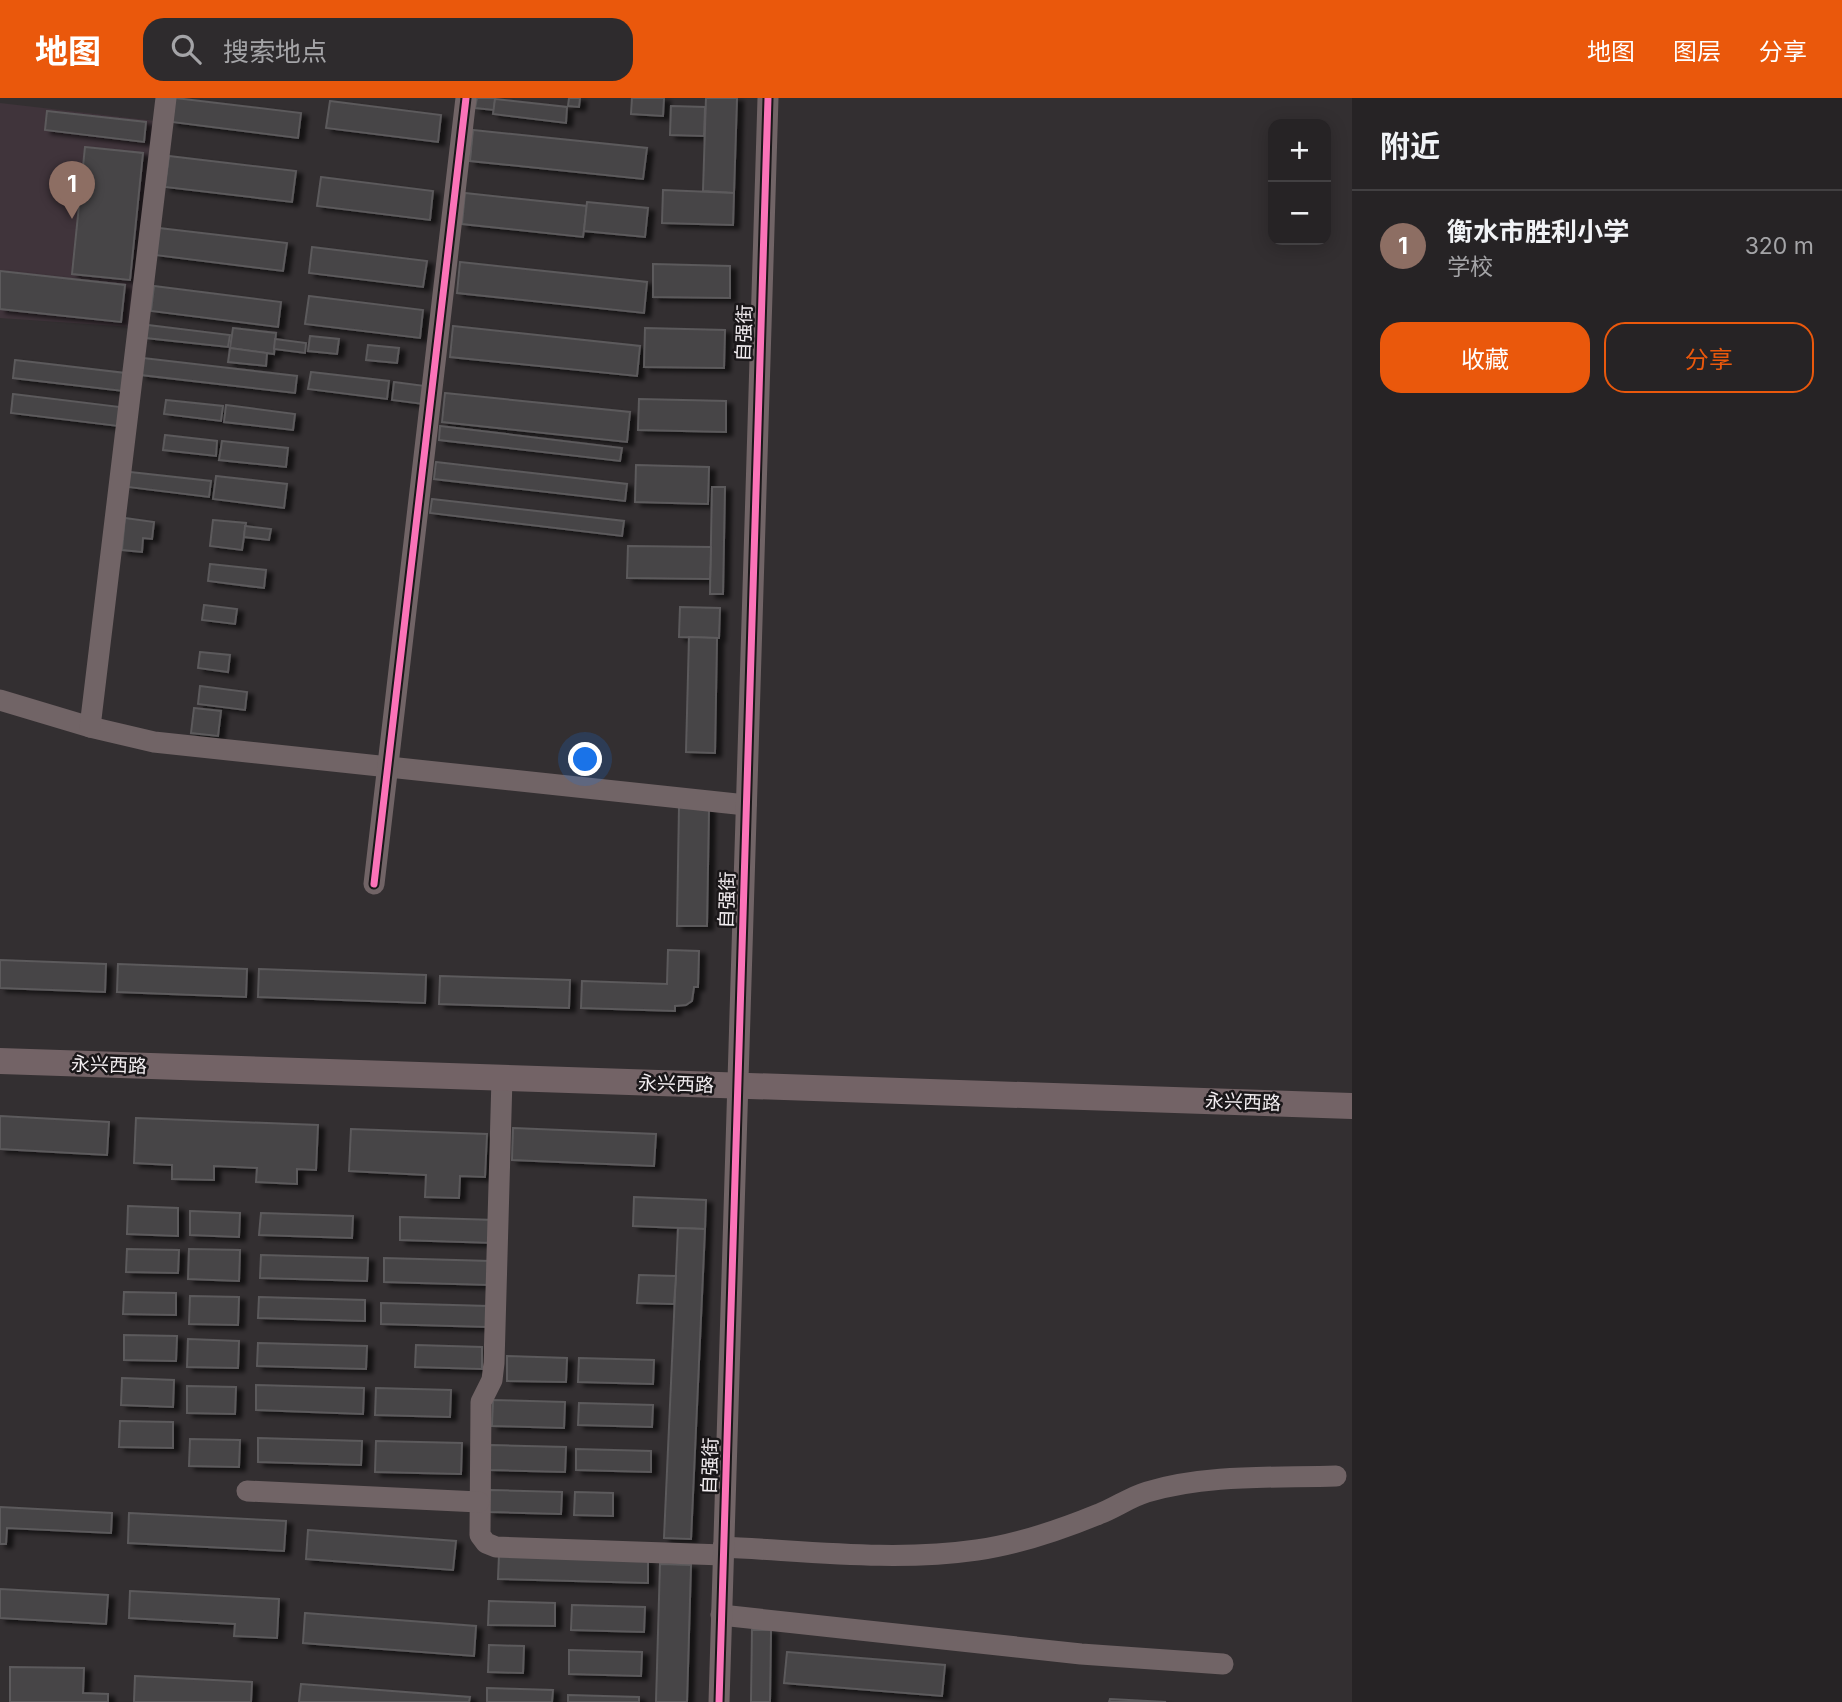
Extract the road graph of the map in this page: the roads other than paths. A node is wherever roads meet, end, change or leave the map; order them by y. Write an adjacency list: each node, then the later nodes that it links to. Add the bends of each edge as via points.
1 (166, 98): 5 (street)
2 (466, 98): 6 (street)
3 (768, 98): 7 (street, 自强街)
4 (0, 700): 5 (street)
5 (90, 727): 6 (street, via 154,742)
6 (388, 766): 7 (street); 8 (street)
7 (746, 805): 11 (street, 自强街)
8 (374, 884)
9 (0, 1043): 11 (main road, 永兴西路)
10 (0, 1061): 12 (main road, 永兴西路)
11 (738, 1077): 12 (main road, 永兴西路); 13 (main road, 永兴西路); 14 (main road, 永兴西路); 18 (street, 自强街)
12 (502, 1078): 17 (street, via 494,1363 481,1402)
13 (1352, 1088)
14 (1352, 1106)
15 (1336, 1476): 18 (street, via 1172,1486 1145,1492 1051,1533 978,1550 905,1556)
16 (247, 1491): 17 (street)
17 (479, 1502): 18 (street, via 480,1535 486,1544)
18 (723, 1551): 19 (street, 自强街)
19 (721, 1615): 20 (street, via 1081,1654); 21 (street, 自强街)
20 (1223, 1664)
21 (719, 1702)

